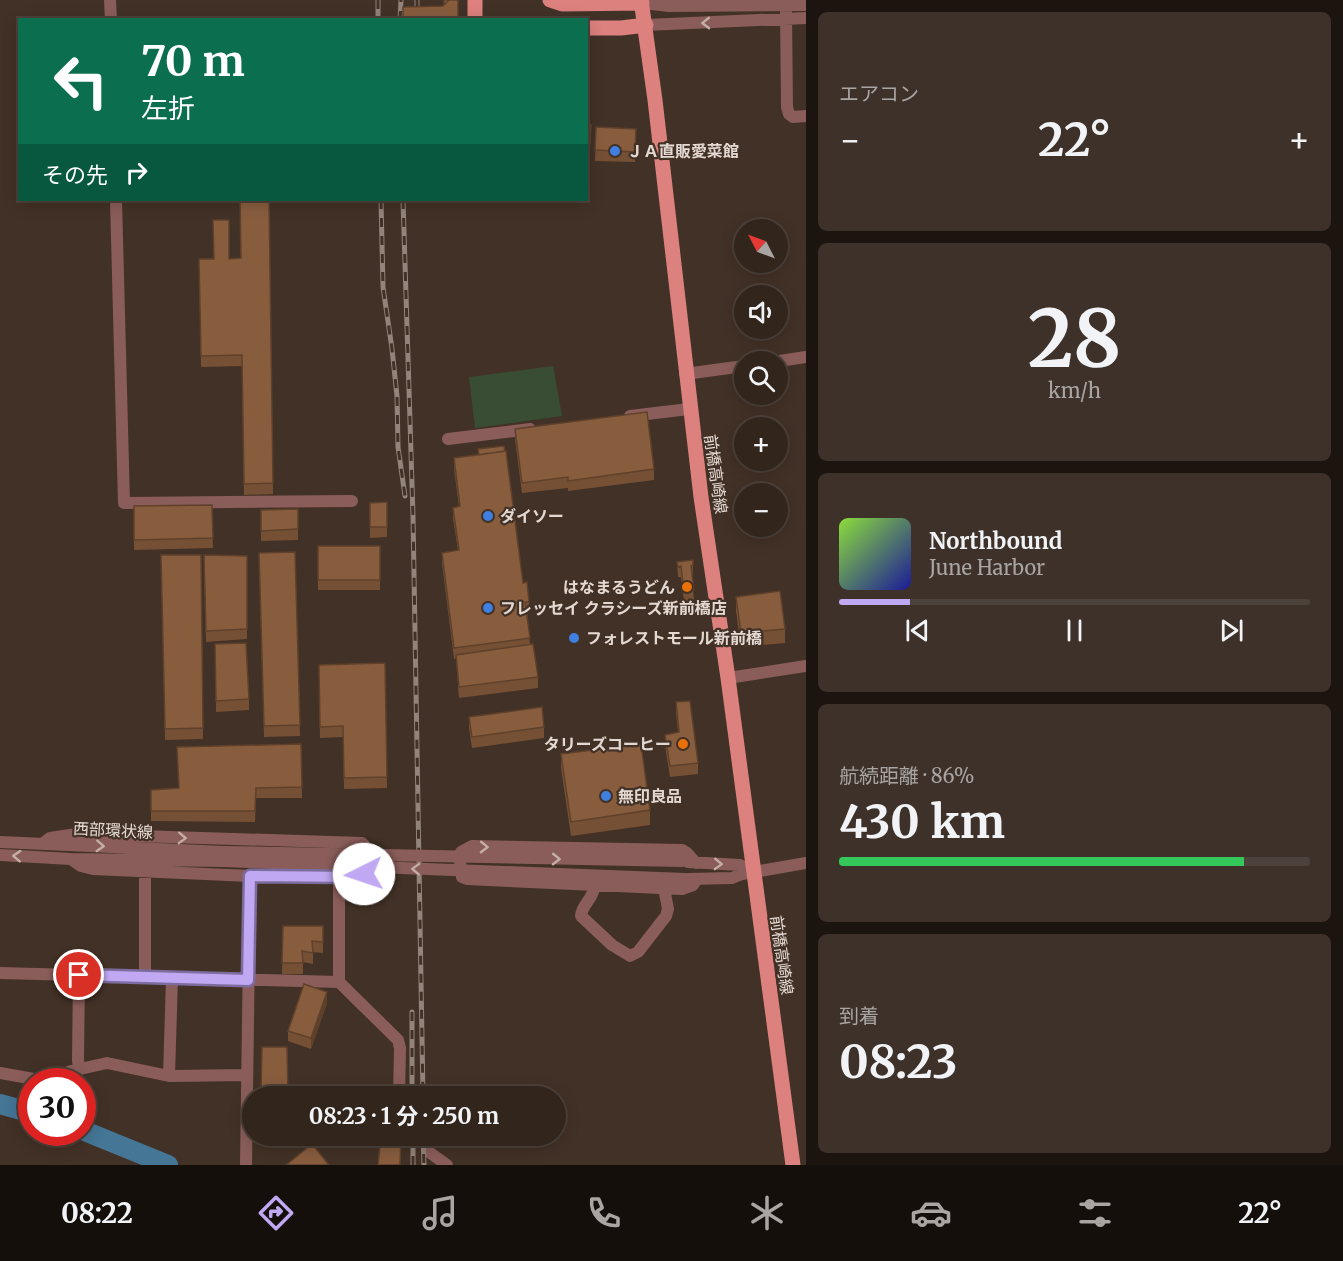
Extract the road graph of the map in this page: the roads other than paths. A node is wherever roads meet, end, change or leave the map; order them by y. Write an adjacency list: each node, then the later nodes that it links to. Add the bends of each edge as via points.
1 (110, 0): 8 (street)
2 (475, 0): 9 (main road)
3 (550, 0): 4 (main road, via 562,4)
4 (641, 2): 5 (street, via 669,6); 13 (main road, 前橋高崎線)
5 (725, 3): 6 (street); 12 (street)
6 (786, 5): 7 (street); 11 (street)
7 (806, 5)
8 (111, 18)
9 (475, 18)
10 (806, 18): 11 (street)
11 (785, 19): 12 (street); 17 (street, via 787,107 794,117)
12 (727, 23): 13 (street, one-way to 13)
13 (646, 25): 15 (main road); 22 (main road, 前橋高崎線)
14 (588, 28): 15 (main road)
15 (621, 28): 16 (main road)
16 (588, 34)
17 (806, 116)
18 (116, 201): 27 (street, via 124,503)
19 (806, 357): 20 (street)
20 (788, 360)
21 (734, 367): 22 (street)
22 (685, 374): 23 (main road, 前橋高崎線)
23 (689, 409): 24 (street); 29 (main road, 前橋高崎線)
24 (623, 417)
25 (544, 427): 26 (street)
26 (448, 439)
27 (352, 501)
28 (806, 666): 29 (street)
29 (728, 678): 38 (main road, 前橋高崎線)
30 (0, 842): 31 (street, 西部環状線)
31 (42, 844): 33 (street, 西部環状線, one-way to 33); 40 (street, one-way to 40, via 50,838 77,834 364,844 364,874)
32 (0, 855): 34 (street, 西部環状線, one-way to 32)
33 (224, 856): 34 (street, 西部環状線); 35 (street, one-way to 35, bridge); 41 (street, one-way to 33, bridge)
34 (71, 859): 37 (street, via 93,869)
35 (696, 863): 38 (street, one-way to 38, via 740,865); 42 (street, one-way to 35, via 462,878 461,852 472,846 682,850)
36 (806, 863): 38 (street)
37 (145, 872): 39 (street); 46 (street)
38 (753, 872): 41 (street, via 732,878); 60 (main road, 前橋高崎線)
39 (250, 876): 40 (street); 48 (street)
40 (339, 877): 49 (street)
41 (691, 879): 43 (street, via 693,885 687,888)
42 (595, 885): 43 (street); 43 (street, via 581,916 630,956 638,952 666,915)
43 (664, 888)
44 (0, 973): 45 (street)
45 (79, 975): 46 (street); 50 (street)
46 (145, 978): 47 (street)
47 (172, 978): 48 (street); 54 (street)
48 (248, 980): 49 (street); 53 (street)
49 (339, 982): 56 (street, via 398,1040)
50 (79, 1068)
51 (84, 1068): 54 (street, via 107,1063)
52 (0, 1073): 55 (street)
53 (246, 1075): 54 (street); 58 (street)
54 (169, 1076)
55 (18, 1077)
56 (399, 1086)
57 (429, 1152): 59 (street)
58 (246, 1165)
59 (447, 1165)
60 (793, 1165)

